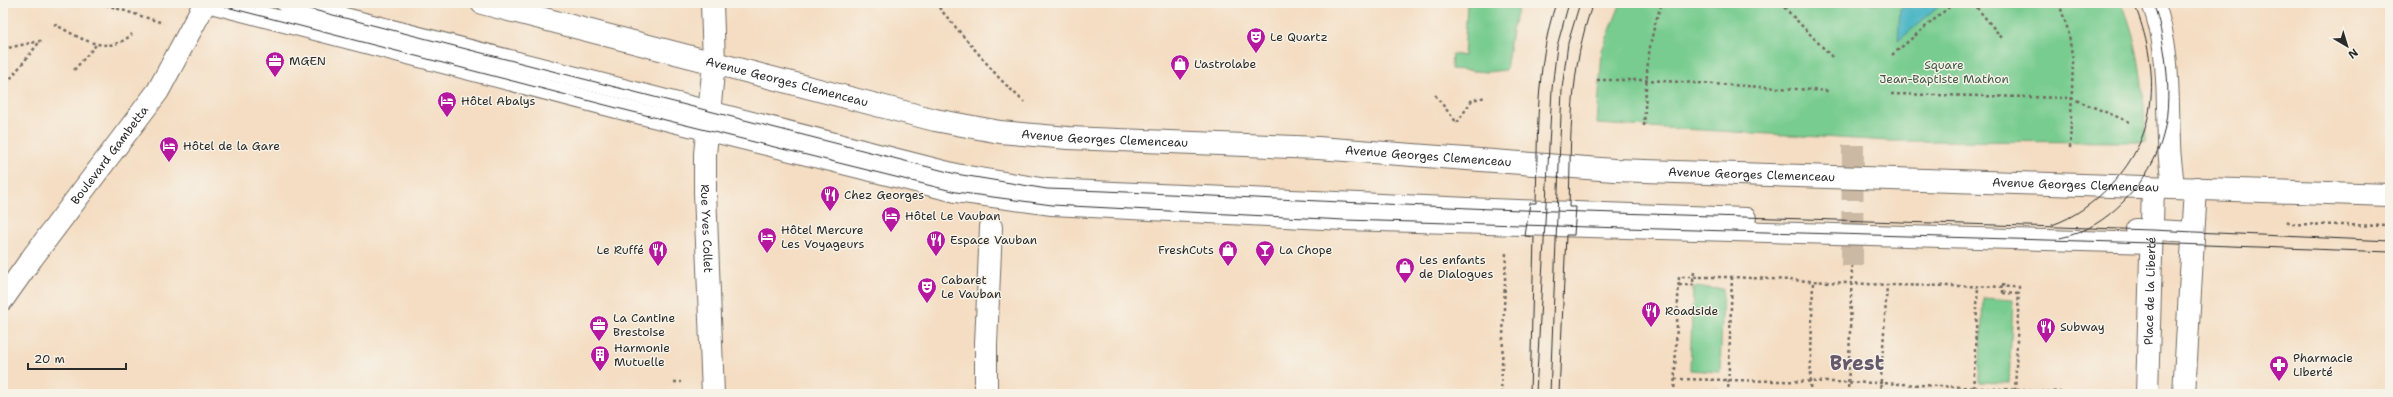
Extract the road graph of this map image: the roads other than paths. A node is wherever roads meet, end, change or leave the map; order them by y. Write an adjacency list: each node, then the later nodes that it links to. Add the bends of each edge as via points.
1 (205, 3): 15 (main road, Boulevard Gambetta, via 158,91)
2 (211, 3): 8 (lane, via 617,108)
3 (286, 3): 8 (lane)
4 (482, 3): 7 (main road, Avenue Georges Clemenceau)
5 (712, 3): 7 (main road, Rue Yves Collet)
6 (2153, 3): 9 (main road, Place de la Liberté, via 2160,21 2169,83 2169,143)
7 (714, 63): 8 (main road, Rue Yves Collet); 9 (main road, Avenue Georges Clemenceau, via 935,120 1008,133 1068,138 1318,148 1614,170)
8 (708, 120): 14 (lane, via 956,174 1047,189); 14 (lane, via 956,192 1052,205 1115,210 1507,225); 16 (main road, Rue Yves Collet, via 705,192)
9 (2163, 188): 10 (main road, Avenue Georges Clemenceau); 14 (main road, Place de la Liberté)
10 (2196, 188): 11 (main road, Avenue Georges Clemenceau); 13 (main road)
11 (2390, 195)
12 (991, 227): 17 (main road)
13 (2194, 232): 14 (lane); 19 (main road)
14 (2152, 236): 18 (main road, Place de la Liberté)
15 (3, 300)
16 (713, 394)
17 (986, 394)
18 (2147, 394)
19 (2184, 394)

